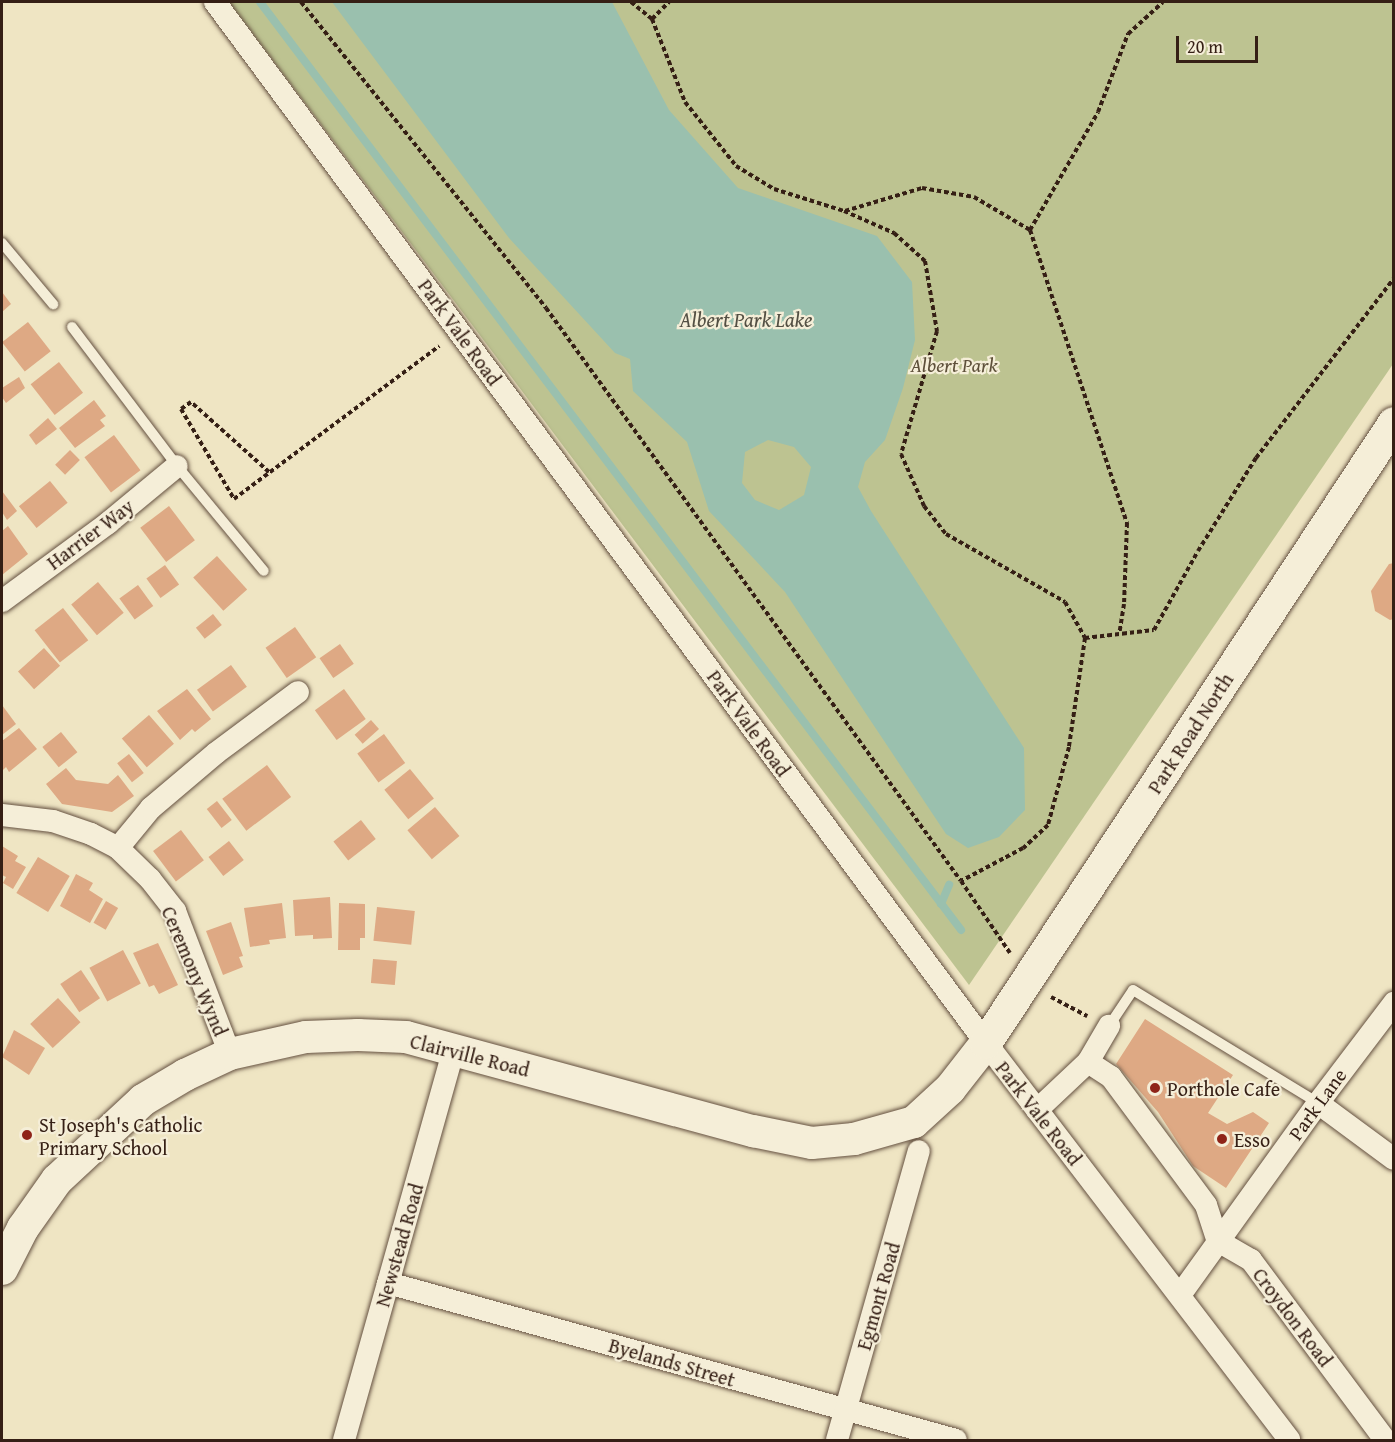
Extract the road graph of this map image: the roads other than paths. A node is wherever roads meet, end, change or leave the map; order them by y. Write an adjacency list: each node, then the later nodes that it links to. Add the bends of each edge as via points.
1 (215, 2): 14 (street, Park Vale Road)
2 (2, 243): 3 (lane)
3 (52, 304)
4 (72, 327): 6 (lane)
5 (1394, 423): 14 (street, Park Road North)
6 (177, 466): 7 (lane); 8 (street, Harrier Way)
7 (264, 571)
8 (2, 601)
9 (298, 692): 11 (street, via 151,808)
10 (2, 815): 11 (street, Ceremony Wynd, via 53,821)
11 (118, 848): 16 (street, Ceremony Wynd, via 175,911)
12 (1394, 1003): 18 (street, Park Lane)
13 (1109, 1026): 17 (street); 18 (lane, via 1133,990)
14 (986, 1043): 15 (street, Clairville Road, via 950,1089 914,1122 854,1139 812,1143 753,1131); 19 (street, Park Vale Road)
15 (454, 1048): 16 (street, Clairville Road, via 406,1037 358,1035 306,1037); 24 (street, Newstead Road)
16 (230, 1054): 23 (street, Clairville Road, via 143,1101 98,1139 57,1180 23,1228)
17 (1088, 1062): 19 (street); 22 (street, via 1111,1077 1206,1205)
18 (1318, 1103): 21 (street); 22 (street, Park Lane)
19 (1037, 1110): 25 (street, Park Vale Road)
20 (919, 1151): 26 (street, Egmont Road)
21 (1394, 1159)
22 (1218, 1241): 25 (street, Park Lane); 31 (street, Croydon Road, via 1251,1260)
23 (2, 1269)
24 (388, 1283): 26 (street, Byelands Street); 27 (street, Newstead Road)
25 (1180, 1295): 30 (street, Park Vale Road)
26 (845, 1410): 28 (street, Egmont Road); 29 (street, Byelands Street)
27 (344, 1440)
28 (837, 1440)
29 (956, 1440)
30 (1289, 1440)
31 (1385, 1440)

